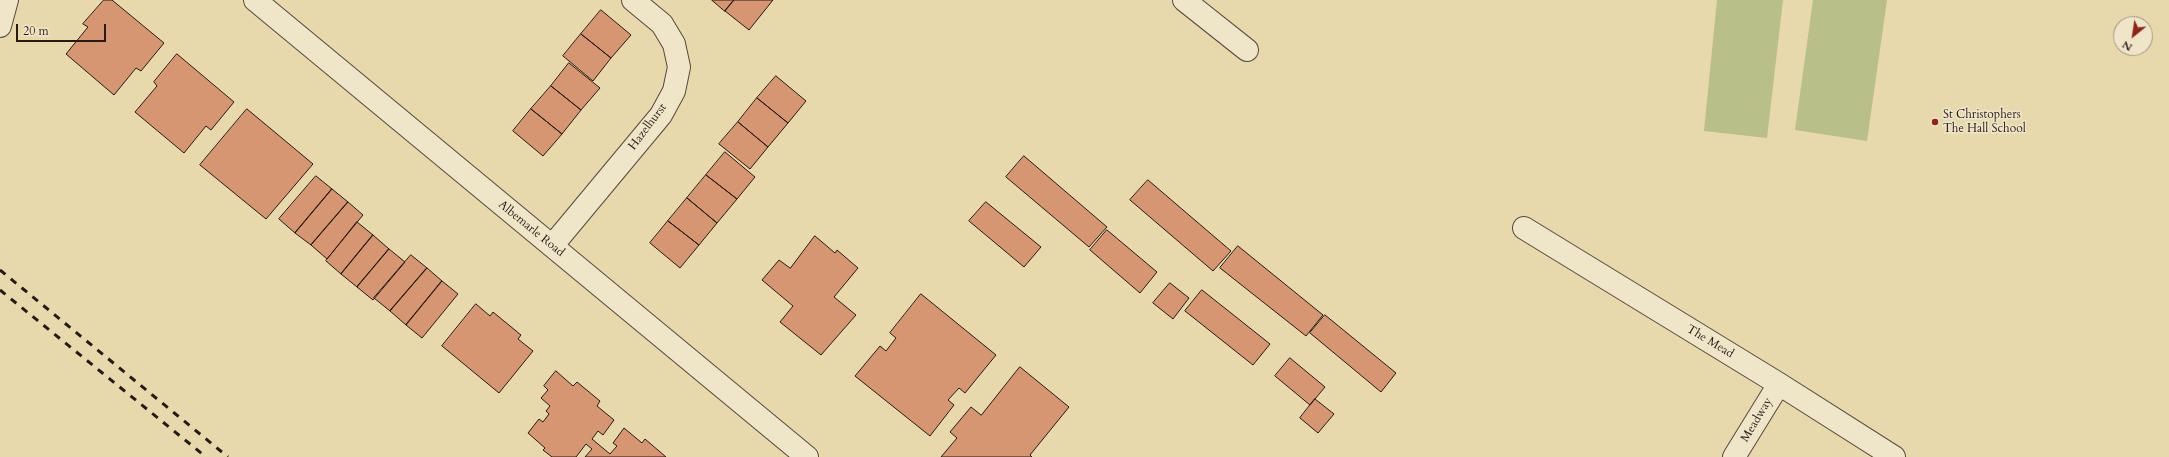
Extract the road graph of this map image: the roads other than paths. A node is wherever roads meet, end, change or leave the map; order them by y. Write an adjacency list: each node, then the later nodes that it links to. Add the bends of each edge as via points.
1 (7, 0): 5 (street)
2 (255, 0): 8 (street, Albemarle Road)
3 (633, 0): 8 (street, Hazelhurst, via 662,24 674,44 679,68 674,92 661,115)
4 (1184, 0): 6 (street)
5 (0, 26)
6 (1247, 50)
7 (1524, 228): 9 (street, The Mead)
8 (552, 246): 10 (street, Albemarle Road)
9 (1779, 384): 11 (street, Meadway); 12 (street, The Mead)
10 (807, 457)
11 (1734, 457)
12 (1894, 457)

